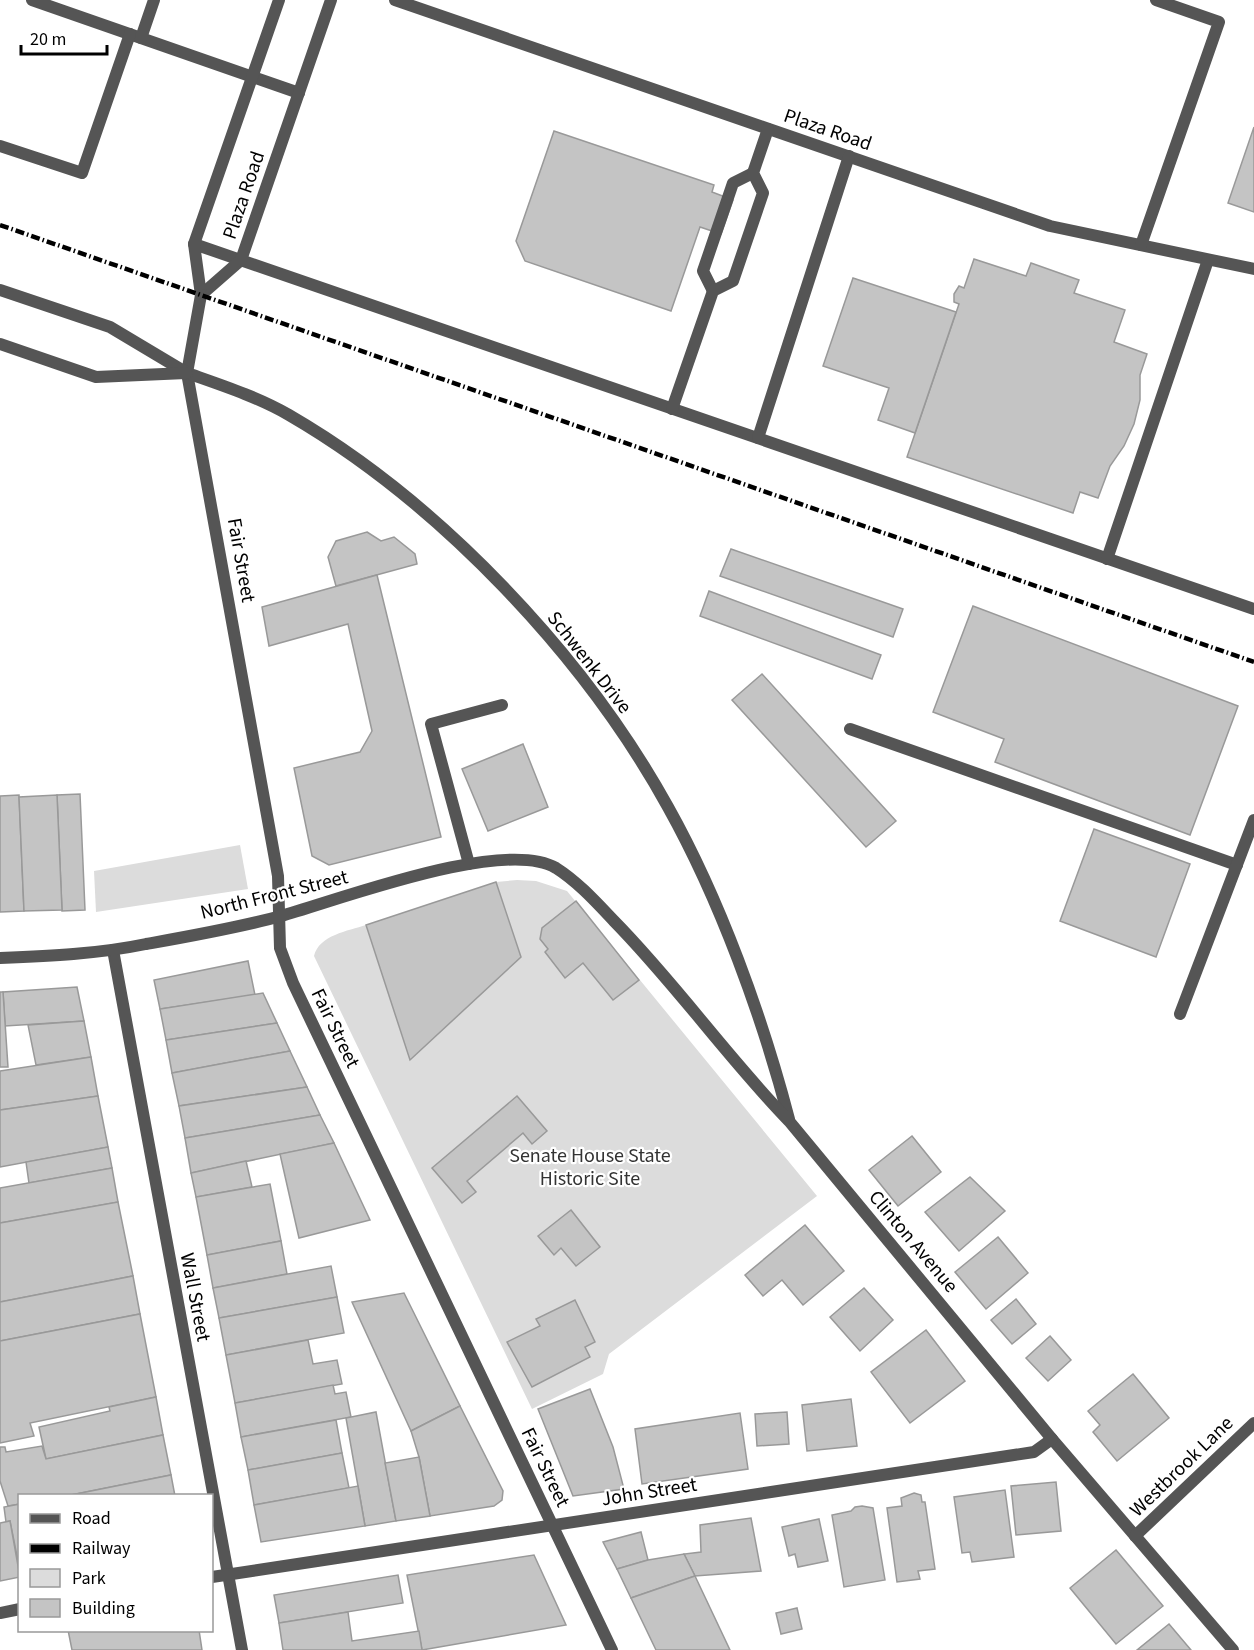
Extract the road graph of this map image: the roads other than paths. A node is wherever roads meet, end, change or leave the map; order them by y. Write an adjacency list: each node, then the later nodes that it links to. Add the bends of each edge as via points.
1 (32, 0): 7 (street)
2 (154, 0): 7 (street)
3 (279, 0): 8 (street, Plaza Road)
4 (331, 0): 9 (street, Plaza Road)
5 (395, 0): 10 (street, Plaza Road)
6 (1155, 0): 15 (street, via 1219,22)
7 (135, 36): 8 (street); 11 (street, via 82,172)
8 (252, 76): 9 (street); 14 (street, Plaza Road)
9 (299, 93): 16 (street, Plaza Road)
10 (768, 129): 12 (street, Plaza Road); 13 (street)
11 (0, 146)
12 (849, 156): 15 (street, Plaza Road, via 1050,226); 25 (street)
13 (753, 173): 20 (street, via 734,183 703,271); 20 (street, via 763,193 733,281)
14 (194, 244): 16 (street); 21 (street, Plaza Road)
15 (1141, 245): 17 (street, Plaza Road)
16 (241, 260): 21 (street, Plaza Road); 24 (street)
17 (1208, 260): 18 (street, Plaza Road); 26 (street)
18 (1254, 269)
19 (0, 290): 23 (street, Schwenk Drive, via 110,327)
20 (713, 291): 24 (street)
21 (201, 295): 23 (street, Plaza Road)
22 (0, 344): 23 (street, Schwenk Drive, via 96,377)
23 (187, 373): 34 (street, Fair Street, via 278,876); 38 (street, Schwenk Drive, via 287,414 344,450 467,550 547,636 604,708 668,807 727,931)
24 (672, 409): 25 (street)
25 (758, 438): 26 (street)
26 (1107, 559): 27 (street)
27 (1254, 609)
28 (502, 705): 31 (street, via 431,724)
29 (850, 729): 32 (street)
30 (1254, 820): 32 (street)
31 (469, 864): 33 (street, North Front Street, via 535,861); 34 (street, North Front Street, via 430,871)
32 (1237, 865): 37 (street)
33 (554, 867): 38 (street, Clinton Avenue, via 577,883 646,954)
34 (279, 917): 35 (street, North Front Street); 41 (street, Fair Street, via 279,948 293,983)
35 (113, 950): 36 (street, North Front Street); 43 (street, Wall Street)
36 (0, 958)
37 (1180, 1014)
38 (789, 1121): 40 (street, Clinton Avenue)
39 (1254, 1423): 42 (street, Westbrook Lane)
40 (1052, 1439): 41 (street, John Street, via 1034,1452); 42 (street, Clinton Avenue)
41 (552, 1526): 43 (street, John Street); 48 (street, Fair Street)
42 (1136, 1536): 49 (street, Clinton Avenue)
43 (228, 1575): 44 (street, John Street); 47 (street, Wall Street)
44 (213, 1577)
45 (18, 1609): 46 (street)
46 (0, 1613)
47 (242, 1650)
48 (612, 1650)
49 (1233, 1650)

